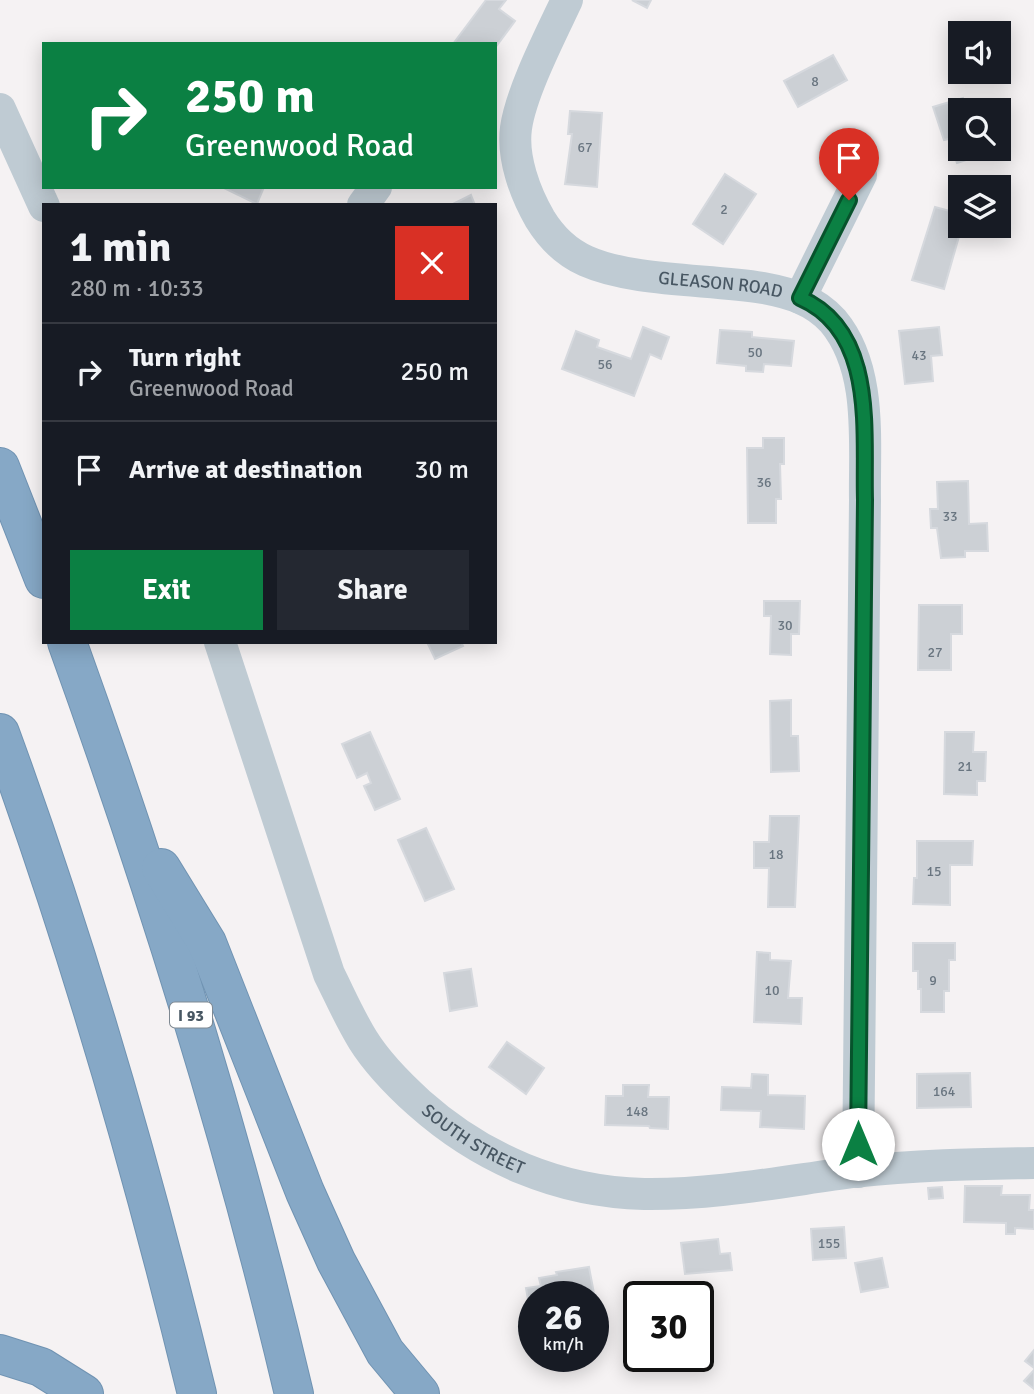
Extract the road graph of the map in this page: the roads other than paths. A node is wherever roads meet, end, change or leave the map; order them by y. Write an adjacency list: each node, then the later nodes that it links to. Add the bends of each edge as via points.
1 (566, 0): 3 (street, GLEASON ROAD)
2 (0, 109): 5 (street)
3 (505, 140): 6 (street, GLEASON ROAD, via 552,237 587,262 628,273 752,286)
4 (862, 175): 6 (street)
5 (43, 203)
6 (800, 298): 14 (street, GLEASON ROAD, via 820,308 841,331 853,355 862,398 865,500)
7 (0, 467): 8 (highway)
8 (42, 574)
9 (68, 644): 12 (highway, I 93)
10 (221, 644): 14 (street, SOUTH STREET, via 329,974 382,1067 435,1116 509,1164 588,1189 645,1194 706,1191)
11 (0, 733): 17 (highway, via 113,1081)
12 (126, 809): 18 (highway, I 93, via 222,1119); 19 (highway, via 207,943 336,1261 385,1352)
13 (1034, 1163): 14 (street, SOUTH STREET)
14 (858, 1172)
15 (0, 1354): 16 (highway, via 41,1367)
16 (85, 1394)
17 (197, 1394)
18 (294, 1394)
19 (420, 1394)

